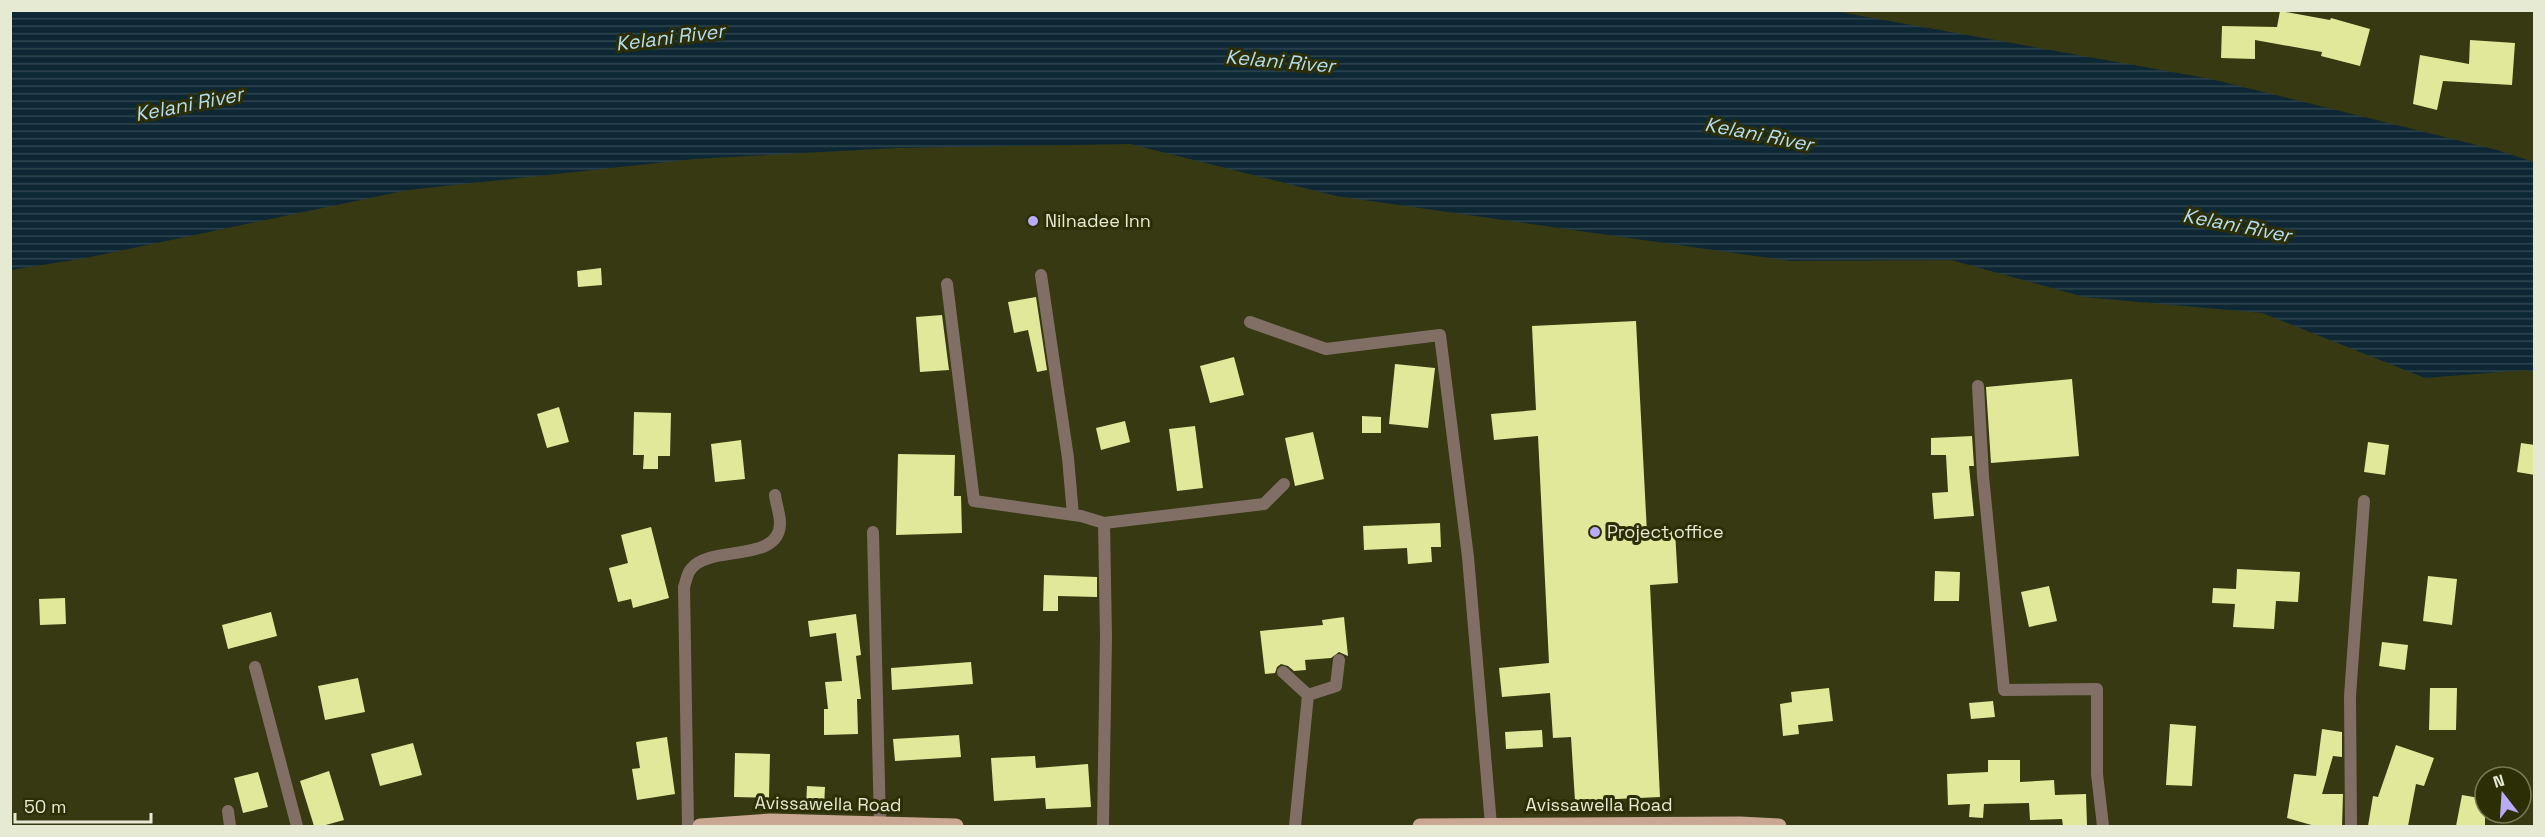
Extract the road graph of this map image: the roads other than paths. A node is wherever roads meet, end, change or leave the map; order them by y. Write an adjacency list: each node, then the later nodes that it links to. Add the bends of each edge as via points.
1 (1041, 274): 8 (street)
2 (947, 284): 8 (street, via 974,501)
3 (1250, 322): 17 (street, via 1326,349 1440,335 1468,556)
4 (1978, 386): 28 (street, via 2004,690 2097,689 2097,774)
5 (1284, 484): 9 (street, via 1264,504)
6 (775, 495): 21 (street, via 780,525 773,540 760,549 706,558 691,569 684,587)
7 (2364, 501): 29 (street, via 2350,696)
8 (1073, 515): 9 (street)
9 (1104, 523): 24 (street)
10 (873, 532): 16 (street)
11 (1339, 660): 14 (street, via 1336,686)
12 (255, 668): 20 (street)
13 (1283, 672): 14 (street)
14 (1308, 695): 25 (street)
15 (228, 811): 19 (street)
16 (880, 825): 22 (main road, Avissawella Road, via 771,821); 23 (main road, Avissawella Road)
17 (1491, 825): 18 (main road, Avissawella Road); 26 (main road, Avissawella Road)
18 (1740, 825): 27 (main road, Avissawella Road)
19 (230, 826)
20 (297, 826)
21 (688, 826)
22 (700, 826)
23 (956, 826)
24 (1103, 826)
25 (1295, 826)
26 (1420, 826)
27 (1779, 826)
28 (2103, 826)
29 (2351, 826)

